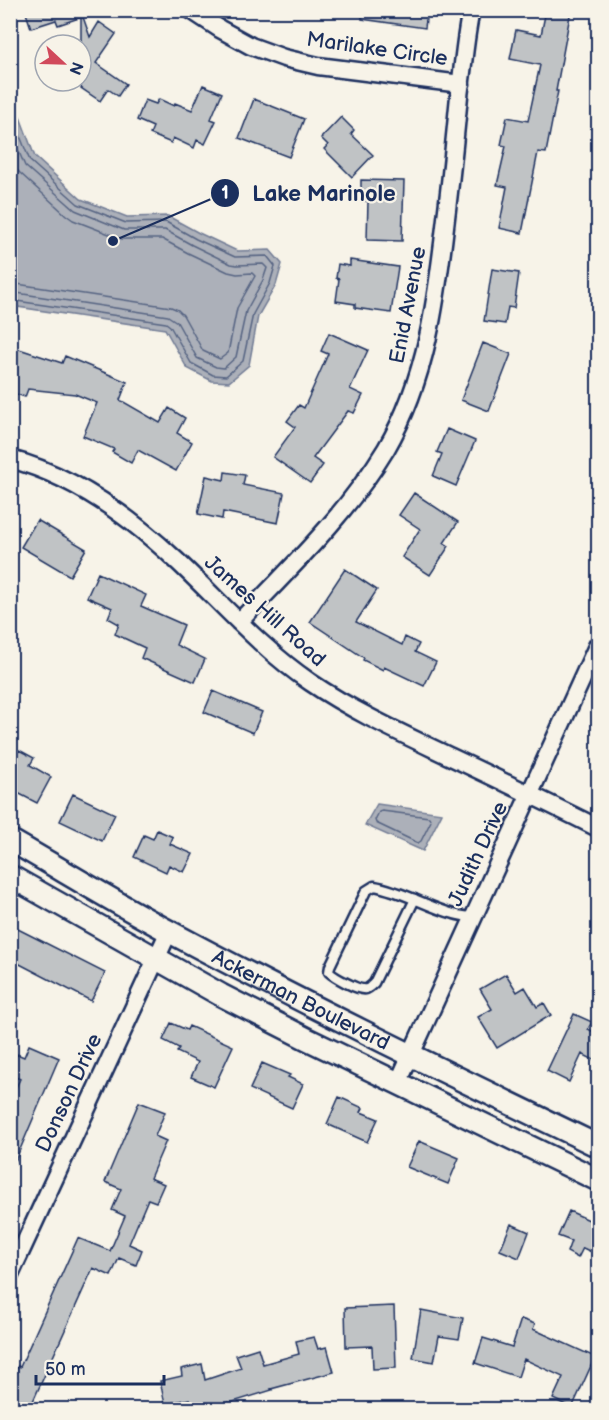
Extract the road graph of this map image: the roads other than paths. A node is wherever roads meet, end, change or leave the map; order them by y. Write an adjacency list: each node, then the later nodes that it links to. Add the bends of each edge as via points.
1 (191, 10): 3 (street, Marilake Circle, via 251,46 284,58)
2 (471, 10): 3 (street, Enid Avenue)
3 (461, 84): 5 (street, Enid Avenue, via 432,323 401,418 362,486 334,522)
4 (10, 459): 5 (street, James Hill Road, via 57,474 134,524)
5 (239, 621): 7 (street, James Hill Road, via 308,681 341,702)
6 (598, 644): 7 (street, Judith Drive)
7 (531, 794): 8 (street, James Hill Road); 12 (street, Judith Drive)
8 (598, 828)
9 (10, 840): 13 (street, Ackerman Boulevard)
10 (10, 876): 14 (street, Ackerman Boulevard)
11 (415, 898): 11 (lane, via 374,886 366,891 329,972 362,990 374,983); 12 (lane)
12 (473, 918): 15 (street, Judith Drive)
13 (169, 931): 14 (street, Donson Drive); 15 (street, Ackerman Boulevard)
14 (156, 958): 16 (street, Ackerman Boulevard, via 221,995); 19 (street, Donson Drive)
15 (410, 1055): 16 (street, Judith Drive); 17 (street, Ackerman Boulevard)
16 (398, 1083): 18 (street, Ackerman Boulevard)
17 (598, 1146)
18 (598, 1180)
19 (10, 1275)

